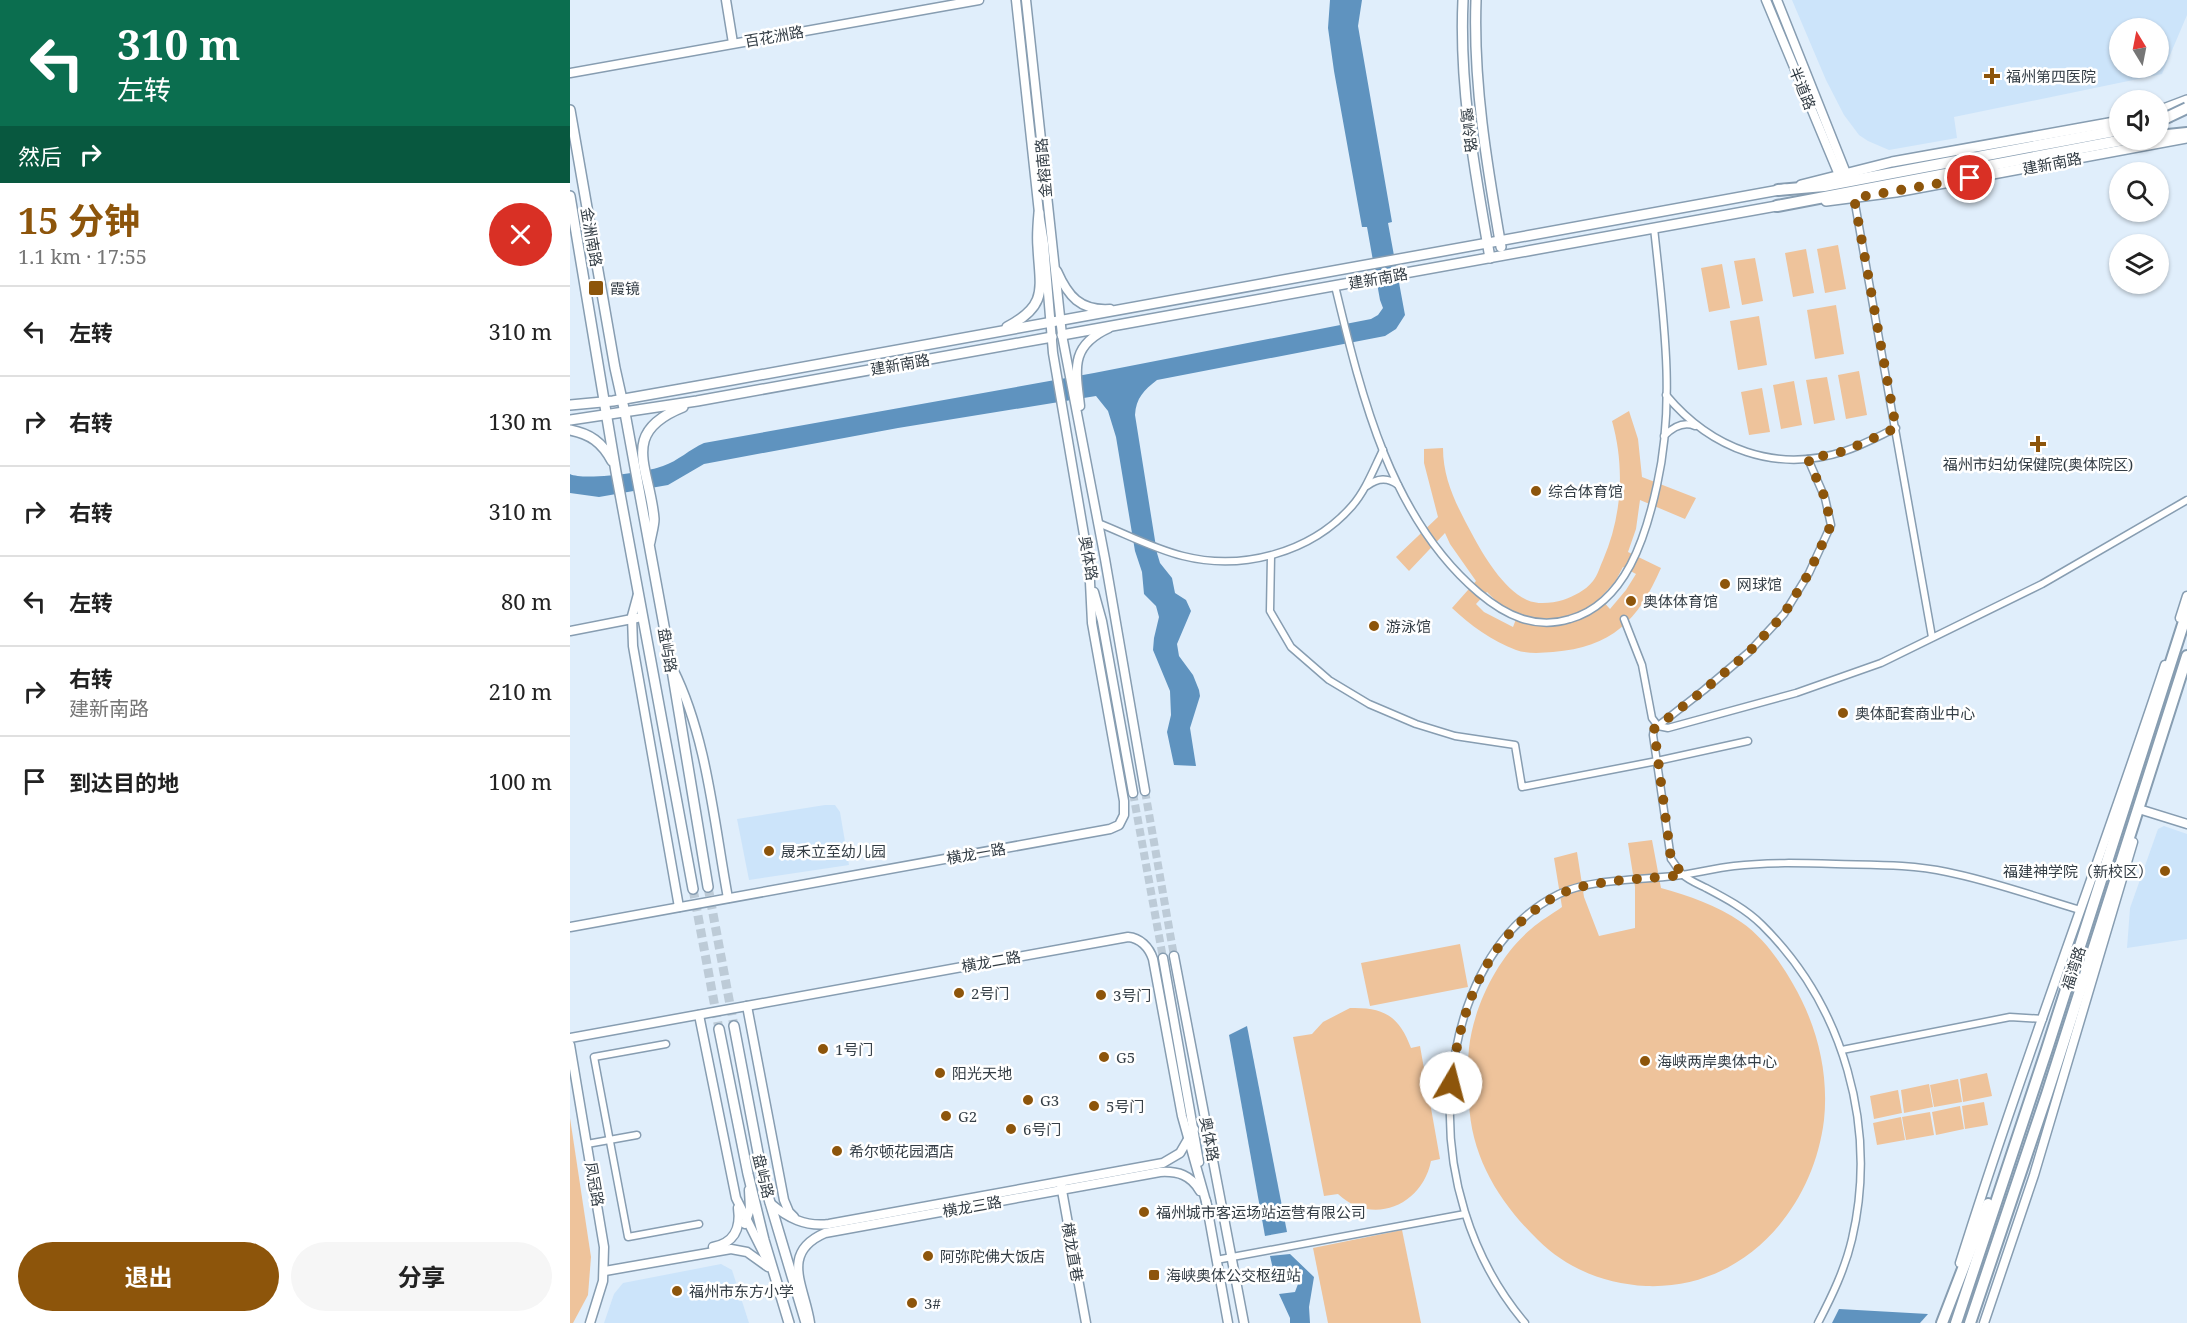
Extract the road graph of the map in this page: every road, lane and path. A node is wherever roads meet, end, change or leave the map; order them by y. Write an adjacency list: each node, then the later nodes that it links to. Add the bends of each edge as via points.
1 (726, 0): 9 (main road)
2 (979, 0): 9 (main road, 百花洲路)
3 (1016, 0): 28 (main road, 金榕南路)
4 (1026, 0): 34 (main road, 金榕南路)
5 (1463, 0): 31 (main road, 鹭岭路, via 1465,99)
6 (1478, 0): 30 (main road, 鹭岭路, via 1478,99)
7 (1766, 0): 23 (main road, 半道路)
8 (1777, 0): 23 (main road, 半道路)
9 (733, 43): 10 (main road, 百花洲路)
10 (570, 73)
11 (2187, 100): 12 (main road)
12 (2169, 107)
13 (2187, 108): 15 (main road); 16 (highway, bridge)
14 (570, 110): 42 (main road, 金洲南路)
15 (2169, 110)
16 (2169, 116)
17 (2109, 123): 23 (main road, 建新南路)
18 (2109, 132): 24 (highway, via 1824,186)
19 (2187, 133): 20 (highway)
20 (2169, 135)
21 (2187, 140): 26 (main road, 建新南路)
22 (2109, 143): 27 (highway)
23 (1842, 174): 24 (main road, 建新南路)
24 (1778, 190): 30 (main road, 建新南路)
25 (570, 196): 44 (main road, 金洲南路)
26 (1854, 198): 27 (main road, 建新南路); 50 (street)
27 (1777, 206): 29 (main road, 建新南路)
28 (1039, 213): 37 (main road, 金榕南路); 39 (main road, via 1040,294 1026,315)
29 (1654, 228): 32 (main road, 建新南路); 41 (street, via 1664,324)
30 (1500, 241): 31 (main road, 建新南路); 32 (main road, 鹭岭路)
31 (1487, 244): 33 (main road, 鹭岭路); 36 (main road, 建新南路)
32 (1503, 255): 33 (main road, 建新南路)
33 (1490, 258): 35 (main road, 建新南路)
34 (1053, 261): 36 (main road, via 1065,289 1083,304 1104,309); 37 (main road, 金榕南路)
35 (1335, 286): 38 (main road, 建新南路); 54 (street)
36 (1143, 306): 37 (main road, 建新南路)
37 (1055, 322): 39 (main road, 建新南路); 40 (main road, 奥体路)
38 (1113, 326): 40 (main road, 建新南路); 53 (main road, via 1096,335 1078,359)
39 (996, 332): 42 (main road, 建新南路)
40 (1057, 336): 43 (main road, 建新南路); 53 (main road, 奥体路); 63 (main road, 奥体路)
41 (1666, 395): 49 (street); 52 (street)
42 (622, 399): 44 (main road, 建新南路); 46 (main road, 金洲南路)
43 (697, 401): 46 (main road, 建新南路); 61 (main road, via 660,419 644,438 643,456 654,521)
44 (604, 402): 45 (main road, 建新南路); 47 (main road, 金洲南路)
45 (570, 405)
46 (625, 413): 47 (main road, 建新南路); 61 (main road, 盘屿路)
47 (607, 416): 48 (main road, 建新南路); 56 (main road, 盘屿路)
48 (570, 420)
49 (1698, 428): 52 (street, via 1678,425); 55 (street, via 1752,453)
50 (1896, 428): 55 (street, via 1845,451); 71 (street)
51 (570, 430): 56 (main road, via 595,439 608,453)
52 (1664, 436): 57 (street, via 1658,484 1632,561 1605,600 1587,614 1564,621 1540,623 1519,618 1487,599 1435,545)
53 (1083, 442): 60 (main road, 奥体路)
54 (1383, 450): 57 (street); 58 (street)
55 (1808, 459): 75 (street, via 1825,498 1831,525 1809,573 1784,614 1749,652)
56 (616, 472): 64 (main road, 盘屿路)
57 (1400, 486): 58 (street, via 1380,479)
58 (1364, 488): 62 (street, via 1351,507 1323,530)
59 (2187, 500): 71 (street, via 2100,553)
60 (1098, 523): 62 (street, via 1194,559 1223,562); 78 (main road, 奥体路)
61 (649, 548): 73 (main road, 盘屿路)
62 (1271, 556): 77 (street, via 1270,611 1291,647 1329,680 1369,704 1455,736 1515,745 1522,787)
63 (1089, 562): 79 (main road, 奥体路); 85 (main road, 横龙一路, via 1092,623 1125,806 1119,825)
64 (639, 593): 67 (main road, 盘屿路); 68 (main road)
65 (2187, 596): 87 (main road)
66 (2187, 612): 100 (highway, 福湾路)
67 (643, 617): 68 (main road); 84 (main road, 盘屿路)
68 (632, 619): 70 (main road); 86 (main road, via 634,653)
69 (1624, 619): 75 (street, via 1642,665 1652,718)
70 (570, 631)
71 (1932, 637): 75 (street, via 1881,663 1796,693 1668,728)
72 (2187, 656): 130 (highway, 福湾路)
73 (671, 664): 83 (main road, 盘屿路); 85 (main road, via 697,729)
74 (2187, 671): 80 (main road)
75 (1658, 726): 77 (street, via 1653,735)
76 (1748, 741): 77 (street)
77 (1657, 761): 82 (street, via 1671,859)
78 (1145, 791)
79 (1133, 793)
80 (2142, 810): 81 (main road); 131 (main road, via 2038,1164)
81 (2187, 824)
82 (1683, 875): 87 (street, via 1734,866 1795,863 1898,865 1947,872); 99 (street, via 1735,904 1777,940 1808,981); 111 (street, via 1567,891 1521,921 1495,951 1468,1005 1451,1083 1452,1149)
83 (708, 887)
84 (693, 889)
85 (728, 898): 86 (main road, 横龙一路)
86 (680, 907): 88 (main road, 横龙一路)
87 (2080, 910): 93 (main road)
88 (570, 927)
89 (1174, 956): 116 (main road, 奥体路)
90 (1163, 958): 101 (main road, 奥体路)
91 (747, 1006): 92 (main road, 横龙二路); 104 (main road, 横龙二路, via 1133,937 1146,946 1153,959); 114 (main road, via 784,1200 789,1212)
92 (699, 1015): 96 (main road, 横龙二路); 108 (main road)
93 (2043, 1019): 99 (street, via 2010,1017); 128 (main road, via 1991,1165)
94 (734, 1026): 109 (main road, 盘屿路)
95 (719, 1029): 106 (main road, 盘屿路)
96 (570, 1038)
97 (666, 1044): 103 (street, via 594,1057)
98 (570, 1045): 105 (main road, 凤冠路)
99 (1842, 1050): 127 (street, via 1858,1126 1858,1197 1842,1273)
100 (2035, 1083): 128 (highway); 129 (highway, 福湾路)
101 (1194, 1129): 104 (main road, 横龙三路); 110 (main road, 奥体路)
102 (637, 1135): 103 (street)
103 (610, 1140): 105 (street); 113 (street, via 628,1237)
104 (1188, 1141): 107 (main road, 横龙三路, via 1180,1153 1163,1163); 110 (main road, 横龙二路)
105 (587, 1144): 118 (main road, 凤冠路)
106 (748, 1174): 112 (main road, via 750,1209); 119 (main road, 盘屿路)
107 (1061, 1186): 110 (main road, 横龙三路, via 1177,1172 1194,1182); 114 (main road, 横龙三路, via 829,1224); 122 (main road, 横龙三路, via 819,1236 804,1247 798,1258); 123 (main road, 横龙直巷)
108 (736, 1198): 112 (main road); 115 (main road, via 738,1218)
109 (770, 1203): 114 (main road); 122 (main road, 盘屿路)
110 (1207, 1205): 117 (main road, 奥体路)
111 (1465, 1214): 116 (street); 126 (street, via 1491,1274)
112 (746, 1222): 115 (main road); 119 (main road)
113 (699, 1224)
114 (804, 1224)
115 (732, 1238): 118 (main road, via 718,1246)
116 (1232, 1257): 117 (street); 125 (main road, 奥体路)
117 (1216, 1260): 124 (main road, 奥体路)
118 (605, 1269): 119 (main road, via 731,1249 753,1256); 120 (main road, 凤冠路)
119 (774, 1273): 121 (main road, 盘屿路)
120 (590, 1323)
121 (789, 1323)
122 (808, 1323)
123 (1086, 1323)
124 (1228, 1323)
125 (1244, 1323)
126 (1525, 1323)
127 (1818, 1323)
128 (1942, 1323)
129 (1956, 1323)
130 (1970, 1323)
131 (1984, 1323)

